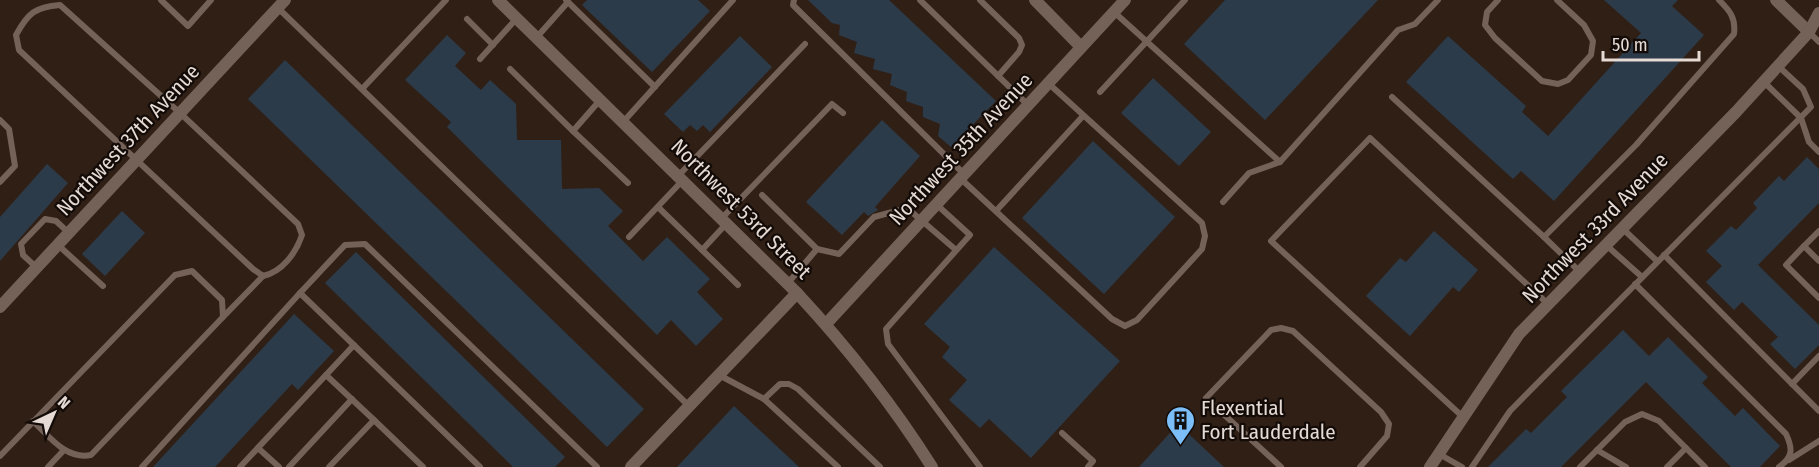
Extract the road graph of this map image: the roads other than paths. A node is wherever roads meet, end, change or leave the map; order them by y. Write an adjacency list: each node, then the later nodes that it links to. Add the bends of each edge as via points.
1 (161, 0): 2 (lane, via 188,26)
2 (211, 0)
3 (446, 0): 37 (lane)
4 (498, 0): 21 (street, Northwest 53rd Street)
5 (733, 0): 36 (lane)
6 (794, 0): 52 (lane, via 793,5)
7 (920, 0): 33 (lane)
8 (980, 0): 33 (lane, via 1022,45)
9 (1035, 0): 29 (street)
10 (1125, 0): 19 (street, Northwest 35th Avenue)
11 (1185, 0): 25 (lane)
12 (1438, 0): 51 (lane, via 1415,24 1398,30)
13 (1498, 0): 14 (lane, via 1487,12 1485,24 1542,81 1558,84 1568,80 1591,55 1593,41 1584,25)
14 (1557, 0)
15 (1719, 0): 67 (lane, via 1731,11 1736,23 1734,34 1635,145)
16 (1776, 0): 23 (street)
17 (567, 1): 24 (lane); 36 (lane)
18 (282, 4): 37 (lane); 42 (street, Northwest 37th Avenue)
19 (1114, 12): 25 (lane); 29 (street, Northwest 35th Avenue)
20 (1819, 13): 23 (street, Northwest 33rd Avenue)
21 (517, 18): 24 (street, Northwest 53rd Street); 28 (lane)
22 (467, 19): 28 (lane)
23 (1814, 30): 26 (lane); 31 (street, Northwest 33rd Avenue)
24 (537, 37): 40 (street, Northwest 53rd Street)
25 (1146, 42): 38 (lane); 51 (lane)
26 (1819, 42)
27 (805, 44): 53 (lane)
28 (493, 45): 30 (lane)
29 (1081, 48): 35 (street, Northwest 35th Avenue)
30 (480, 59)
31 (1778, 66): 34 (street, Northwest 33rd Avenue); 45 (lane, via 1808,98 1811,107)
32 (510, 69): 48 (lane)
33 (998, 76): 41 (lane)
34 (1764, 82): 45 (lane); 63 (street, Northwest 33rd Avenue)
35 (1048, 83): 41 (street, Northwest 35th Avenue); 44 (lane)
36 (655, 87): 47 (lane)
37 (362, 89): 99 (lane)
38 (1100, 92)
39 (1392, 97): 67 (lane)
40 (601, 99): 47 (street, Northwest 53rd Street); 48 (lane)
41 (1028, 105): 52 (street, Northwest 35th Avenue)
42 (180, 113): 50 (street, Northwest 37th Avenue); 50 (lane, via 60,5 42,6 26,17 16,35 19,50); 79 (lane, via 298,224 302,235 298,247 276,273)
43 (843, 113): 61 (lane, via 832,104)
44 (1083, 116): 60 (lane); 60 (lane, via 1202,223 1202,249 1137,320 1125,326 1112,319)
45 (1801, 118): 49 (lane, via 1809,142); 74 (lane)
46 (0, 120): 54 (lane, via 9,129 15,166)
47 (624, 121): 53 (street, Northwest 53rd Street)
48 (573, 131): 55 (lane)
49 (1819, 152)
50 (137, 159): 65 (street, Northwest 37th Avenue); 79 (lane)
51 (1280, 162): 57 (lane, via 1249,173)
52 (962, 176): 58 (street, Northwest 35th Avenue); 60 (lane)
53 (681, 177): 59 (lane); 61 (street, Northwest 53rd Street)
54 (0, 183)
55 (628, 183)
56 (762, 195): 71 (lane)
57 (1223, 202)
58 (936, 204): 62 (street, Northwest 35th Avenue); 73 (lane, via 970,235)
59 (658, 207): 66 (lane); 72 (lane)
60 (996, 212)
61 (725, 220): 72 (lane); 81 (street, Northwest 53rd Street)
62 (921, 220): 71 (lane, via 907,208 874,218 839,254); 73 (lane); 91 (street, Northwest 35th Avenue)
63 (1622, 228): 69 (street, Northwest 33rd Avenue); 75 (lane)
64 (1819, 231): 70 (lane)
65 (69, 233): 68 (street, Northwest 37th Avenue); 77 (lane, via 56,220 45,219 21,244 23,255)
66 (629, 237)
67 (1544, 237): 78 (lane)
68 (58, 245): 77 (street, Northwest 37th Avenue); 84 (lane)
69 (1606, 245): 78 (street, Northwest 33rd Avenue); 80 (lane)
70 (1804, 246): 76 (lane); 87 (lane, via 1786,265)
71 (817, 249): 81 (lane)
72 (702, 250): 83 (lane)
73 (956, 250): 126 (lane, via 886,328 888,344)
74 (1664, 255): 75 (lane); 96 (lane)
75 (1658, 261): 80 (lane)
76 (1819, 261)
77 (37, 268): 89 (street, Northwest 37th Avenue)
78 (1580, 272): 88 (street, Northwest 33rd Avenue)
79 (263, 276): 90 (lane)
80 (1642, 277): 82 (lane)
81 (788, 283): 86 (street, Northwest 53rd Street)
82 (1635, 284): 112 (lane, via 1786,434 1791,455); 132 (lane, via 1510,411)
83 (738, 285)
84 (103, 286)
85 (300, 293): 92 (lane); 114 (lane); 121 (lane, via 345,245 364,244)
86 (797, 293): 91 (street, Northwest 53rd Street); 95 (street)
87 (1819, 298)
88 (1548, 304): 101 (street, Northwest 33rd Avenue, via 1519,334); 101 (lane, via 1370,138 1271,241)
89 (0, 308)
90 (223, 317): 103 (lane, via 222,300 192,271 175,275); 108 (lane, via 91,455 81,457)
91 (826, 324): 125 (street, Northwest 53rd Street, via 908,429)
92 (354, 345): 94 (lane); 120 (lane)
93 (1819, 356): 96 (lane)
94 (326, 375): 97 (lane); 106 (lane)
95 (719, 375): 98 (lane); 99 (street)
96 (1792, 384): 100 (lane)
97 (352, 399): 102 (lane); 117 (lane)
98 (764, 399): 123 (lane); 124 (lane, via 780,384 798,389)
99 (689, 406): 122 (street)
100 (1819, 411)
101 (1463, 418): 110 (street, Northwest 33rd Avenue)
102 (374, 420): 118 (lane); 119 (lane)
103 (33, 421): 108 (lane); 111 (lane)
104 (1062, 433): 127 (lane, via 1093,461)
105 (1819, 441): 112 (lane)
106 (258, 447): 115 (lane); 116 (lane)
107 (1686, 448): 109 (lane, via 1659,421 1642,414 1625,422); 135 (lane); 136 (lane)
108 (64, 450): 113 (lane)
109 (1597, 450): 133 (lane); 134 (lane)
110 (1439, 454): 130 (street, Northwest 33rd Avenue); 131 (lane)
111 (0, 456)
112 (1786, 462): 137 (lane)
113 (48, 467)
114 (142, 467)
115 (240, 467)
116 (279, 467)
117 (289, 467)
118 (329, 467)
119 (423, 467)
120 (480, 467)
121 (597, 467)
122 (631, 467)
123 (838, 467)
124 (880, 467)
125 (932, 467)
126 (980, 467)
127 (1088, 467)
128 (1281, 467): 129 (lane, via 1206,398 1271,330 1281,328 1293,332 1381,412 1389,424 1387,436)
129 (1360, 467)
130 (1430, 467)
131 (1462, 467)
132 (1472, 467)
133 (1580, 467)
134 (1626, 467)
135 (1667, 467)
136 (1705, 467)
137 (1779, 467)

